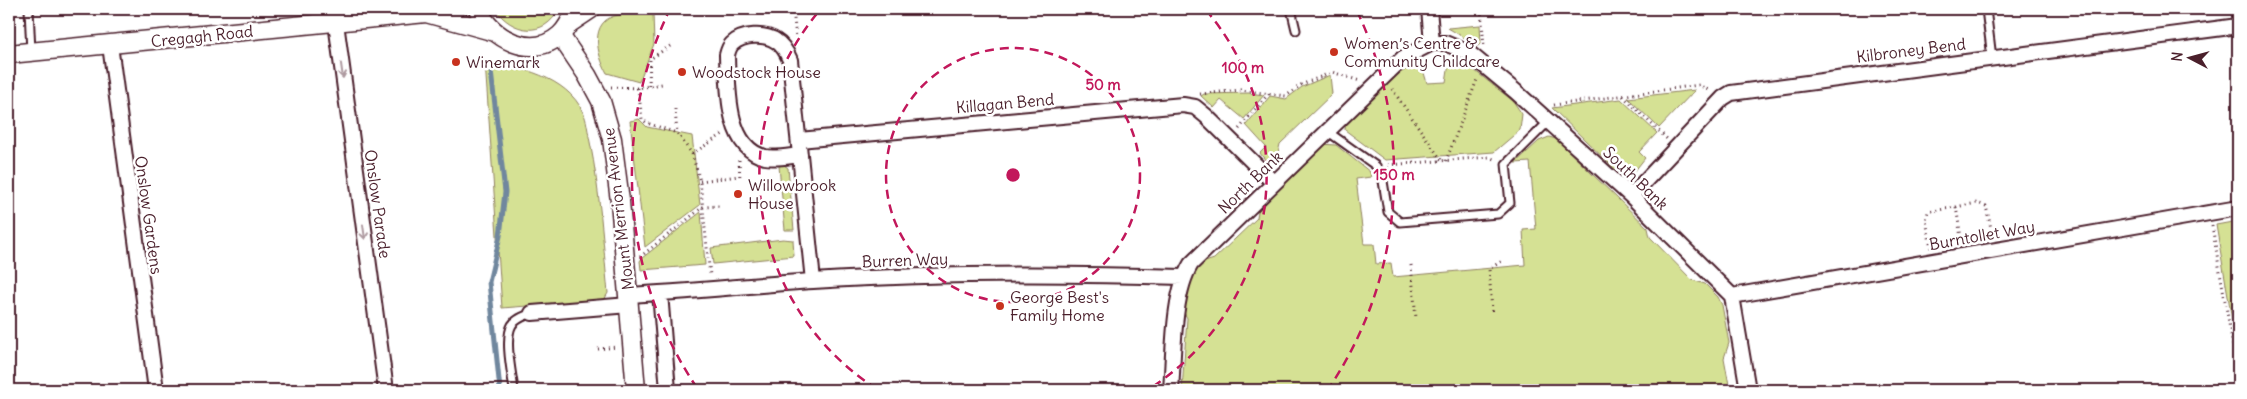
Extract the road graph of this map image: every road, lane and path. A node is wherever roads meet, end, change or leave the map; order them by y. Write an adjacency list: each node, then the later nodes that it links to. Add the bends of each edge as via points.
1 (29, 9): 17 (lane)
2 (478, 9): 13 (street)
3 (591, 9): 9 (street)
4 (1291, 9): 12 (lane)
5 (1429, 9): 14 (street)
6 (1481, 9): 20 (path)
7 (1986, 9): 19 (lane)
8 (430, 11): 10 (street, Cregagh Road); 13 (street, Cregagh Road)
9 (569, 22): 13 (street, via 548,43 527,46 507,40); 24 (street, Mount Merrion Avenue)
10 (336, 23): 15 (street, Cregagh Road); 69 (street, Onslow Parade, one-way to 69)
11 (2238, 26): 19 (street, Kilbroney Bend)
12 (1296, 30)
13 (495, 32)
14 (1432, 43): 20 (street, South Bank, via 1454,45); 21 (street, North Bank, via 1403,58)
15 (110, 44): 17 (street, Cregagh Road); 68 (street, Onslow Gardens)
16 (673, 44): 23 (path, via 650,59)
17 (31, 52): 18 (street, Cregagh Road)
18 (9, 54)
19 (1992, 58): 28 (street, Kilbroney Bend, via 1740,91)
20 (1483, 64): 31 (street, South Bank); 40 (path)
21 (1379, 81): 26 (path, via 1332,72 1301,85 1286,96); 33 (street, North Bank); 40 (path)
22 (662, 84): 23 (path)
23 (649, 86): 25 (path)
24 (593, 87): 25 (path); 57 (street, Mount Merrion Avenue, via 608,118 612,139)
25 (638, 88): 34 (path, via 642,119)
26 (1269, 93): 29 (path, via 1240,90 1203,92); 36 (path)
27 (1622, 96): 28 (path, via 1699,86); 31 (path, via 1553,105); 37 (path)
28 (1723, 98): 37 (street, Kilbroney Bend)
29 (1182, 104): 35 (street, Killagan Bend); 36 (street, via 1195,108)
30 (675, 109): 34 (path)
31 (1545, 117): 42 (lane); 46 (street, South Bank)
32 (734, 127): 35 (street, via 727,55 731,44 741,38 766,36 785,49 790,60); 38 (path); 39 (street, via 752,152 766,157)
33 (1327, 131): 43 (lane); 45 (street, North Bank)
34 (678, 133): 38 (path)
35 (799, 140): 39 (street)
36 (1230, 140): 45 (street)
37 (1677, 148): 46 (street, Kilbroney Bend)
38 (692, 154): 44 (path)
39 (800, 155): 59 (street)
40 (1444, 161): 42 (path, via 1489,157); 43 (path)
41 (738, 164): 44 (path, via 740,178)
42 (1506, 164): 43 (lane, via 1510,203 1498,214 1400,222 1388,212 1382,175)
43 (1376, 166)
44 (700, 180): 48 (path)
45 (1273, 182): 58 (street, North Bank, via 1191,264)
46 (1631, 196): 62 (street, South Bank)
47 (719, 206): 48 (path)
48 (703, 207): 57 (path); 60 (path)
49 (1956, 207): 52 (path, via 1977,203 1986,206); 53 (path); 55 (path, via 1928,212 1926,220)
50 (2238, 208): 51 (street, Burntollet Way)
51 (2210, 213): 52 (street, Burntollet Way); 67 (path)
52 (1996, 250): 53 (street, Burntollet Way)
53 (1964, 256): 55 (street, Burntollet Way)
54 (1502, 261): 64 (path, via 1489,269)
55 (1934, 261): 62 (street, Burntollet Way)
56 (1411, 265): 66 (path)
57 (626, 268): 63 (street, Mount Merrion Avenue)
58 (1183, 277): 59 (street, Burren Way, via 1105,274); 73 (street, North Bank)
59 (813, 281): 60 (street, Burren Way)
60 (711, 289): 61 (street, Burren Way)
61 (660, 293): 63 (street, Burren Way); 72 (street, Mount Merrion Avenue)
62 (1732, 296): 74 (street)
63 (628, 300): 65 (street, Mount Merrion Avenue); 71 (street, Mount Merrion Avenue)
64 (1492, 311)
65 (532, 313): 70 (lane, via 520,317 513,324 508,338)
66 (1416, 318)
67 (2238, 375)
68 (156, 390)
69 (386, 390)
70 (514, 390)
71 (636, 390)
72 (668, 390)
73 (1170, 390)
74 (1748, 390)

